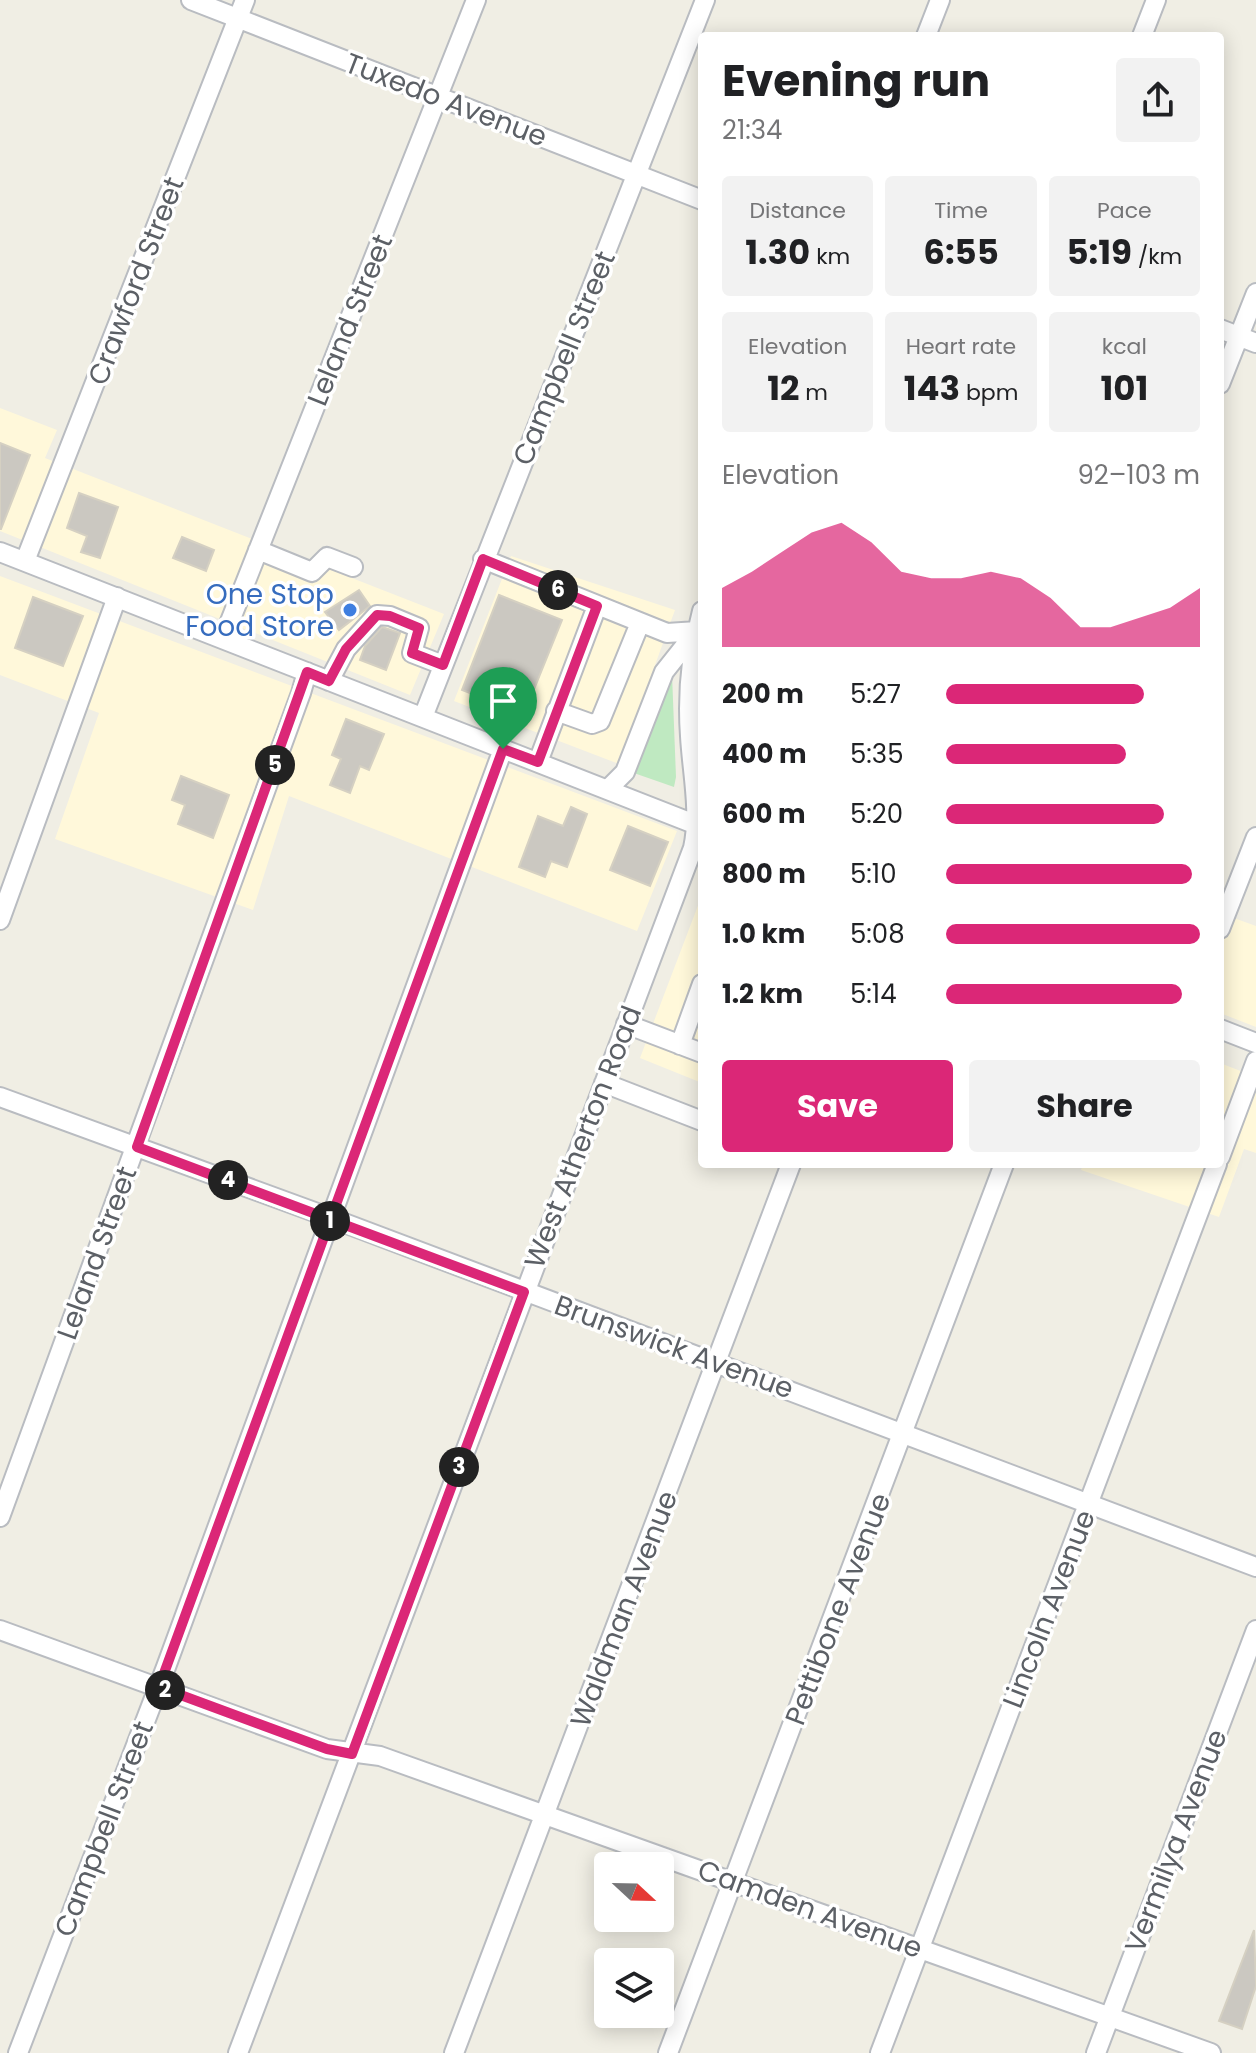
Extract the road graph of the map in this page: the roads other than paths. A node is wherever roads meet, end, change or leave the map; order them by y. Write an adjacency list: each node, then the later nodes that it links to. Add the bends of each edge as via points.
1 (191, 0): 7 (street, Tuxedo Avenue)
2 (245, 0): 7 (street, Crawford Street)
3 (476, 0): 10 (street, Leland Street)
4 (705, 0): 11 (street, Campbell Street)
5 (940, 0): 8 (street)
6 (1156, 0): 9 (street)
7 (238, 18): 10 (street, Tuxedo Avenue); 20 (street, Crawford Street)
8 (928, 32)
9 (1144, 32)
10 (438, 97): 11 (street, Tuxedo Avenue); 17 (street, Leland Street)
11 (638, 175): 12 (street, Tuxedo Avenue); 19 (street, Campbell Street)
12 (698, 198)
13 (1256, 293): 15 (street)
14 (1224, 331): 15 (street)
15 (1248, 340): 16 (street)
16 (1224, 378)
17 (258, 550): 21 (street, via 312,572 327,557); 25 (street, Leland Street)
18 (0, 552): 20 (street)
19 (483, 559): 23 (street); 27 (street, Campbell Street)
20 (25, 561): 22 (street)
21 (353, 567)
22 (117, 597): 25 (street); 40 (street)
23 (597, 606): 24 (street); 30 (street)
24 (640, 623): 26 (street); 30 (street, via 600,721 592,724)
25 (223, 639): 28 (street)
26 (698, 643): 34 (street, via 664,672 625,772); 35 (street, West Atherton Road, via 688,708)
27 (443, 665): 29 (street, via 412,653 419,628 377,615 346,649); 31 (street, Campbell Street)
28 (307, 672): 29 (street); 52 (street, Leland Street)
29 (329, 681): 31 (street)
30 (556, 711): 33 (street)
31 (423, 717): 32 (street)
32 (503, 749): 33 (street); 56 (street, Campbell Street)
33 (538, 762): 34 (street)
34 (608, 789): 36 (street)
35 (698, 806)
36 (698, 825)
37 (698, 832): 42 (street, West Atherton Road)
38 (1256, 837): 39 (street)
39 (1224, 919)
40 (0, 920)
41 (698, 995): 45 (street)
42 (626, 1024): 45 (street); 48 (street, West Atherton Road)
43 (1224, 1031): 44 (street)
44 (1256, 1043)
45 (680, 1045): 46 (street)
46 (698, 1052)
47 (1256, 1061): 51 (street)
48 (604, 1083): 50 (street); 57 (street, West Atherton Road)
49 (0, 1097): 52 (street, Brunswick Avenue)
50 (698, 1119)
51 (1224, 1146)
52 (137, 1147): 56 (street, Brunswick Avenue); 61 (street, Leland Street)
53 (790, 1168): 58 (street, Waldman Avenue)
54 (1003, 1168): 59 (street, Pettibone Avenue)
55 (1215, 1168): 60 (street, Lincoln Avenue)
56 (331, 1218): 57 (street, Brunswick Avenue); 65 (street, Campbell Street)
57 (524, 1292): 58 (street, Brunswick Avenue); 66 (street, West Atherton Road)
58 (718, 1363): 59 (street, Brunswick Avenue); 67 (street, Waldman Avenue)
59 (905, 1434): 60 (street, Brunswick Avenue); 68 (street, Pettibone Avenue)
60 (1088, 1505): 62 (street, Brunswick Avenue); 69 (street, Lincoln Avenue)
61 (0, 1517)
62 (1256, 1567)
63 (0, 1630): 65 (street, Camden Avenue)
64 (1256, 1630): 70 (street, Vermilya Avenue)
65 (159, 1687): 66 (street, Camden Avenue); 71 (street, Campbell Street)
66 (352, 1754): 67 (street, Camden Avenue, via 380,1756); 72 (street, West Atherton Road)
67 (545, 1816): 68 (street, Camden Avenue); 73 (street, Waldman Avenue)
68 (734, 1882): 69 (street, Camden Avenue); 74 (street, Pettibone Avenue)
69 (920, 1949): 70 (street, Camden Avenue); 75 (street, Lincoln Avenue)
70 (1110, 2016): 76 (street, Vermilya Avenue); 77 (street, Camden Avenue)
71 (18, 2053)
72 (238, 2053)
73 (454, 2053)
74 (668, 2053)
75 (880, 2053)
76 (1096, 2053)
77 (1211, 2053)

